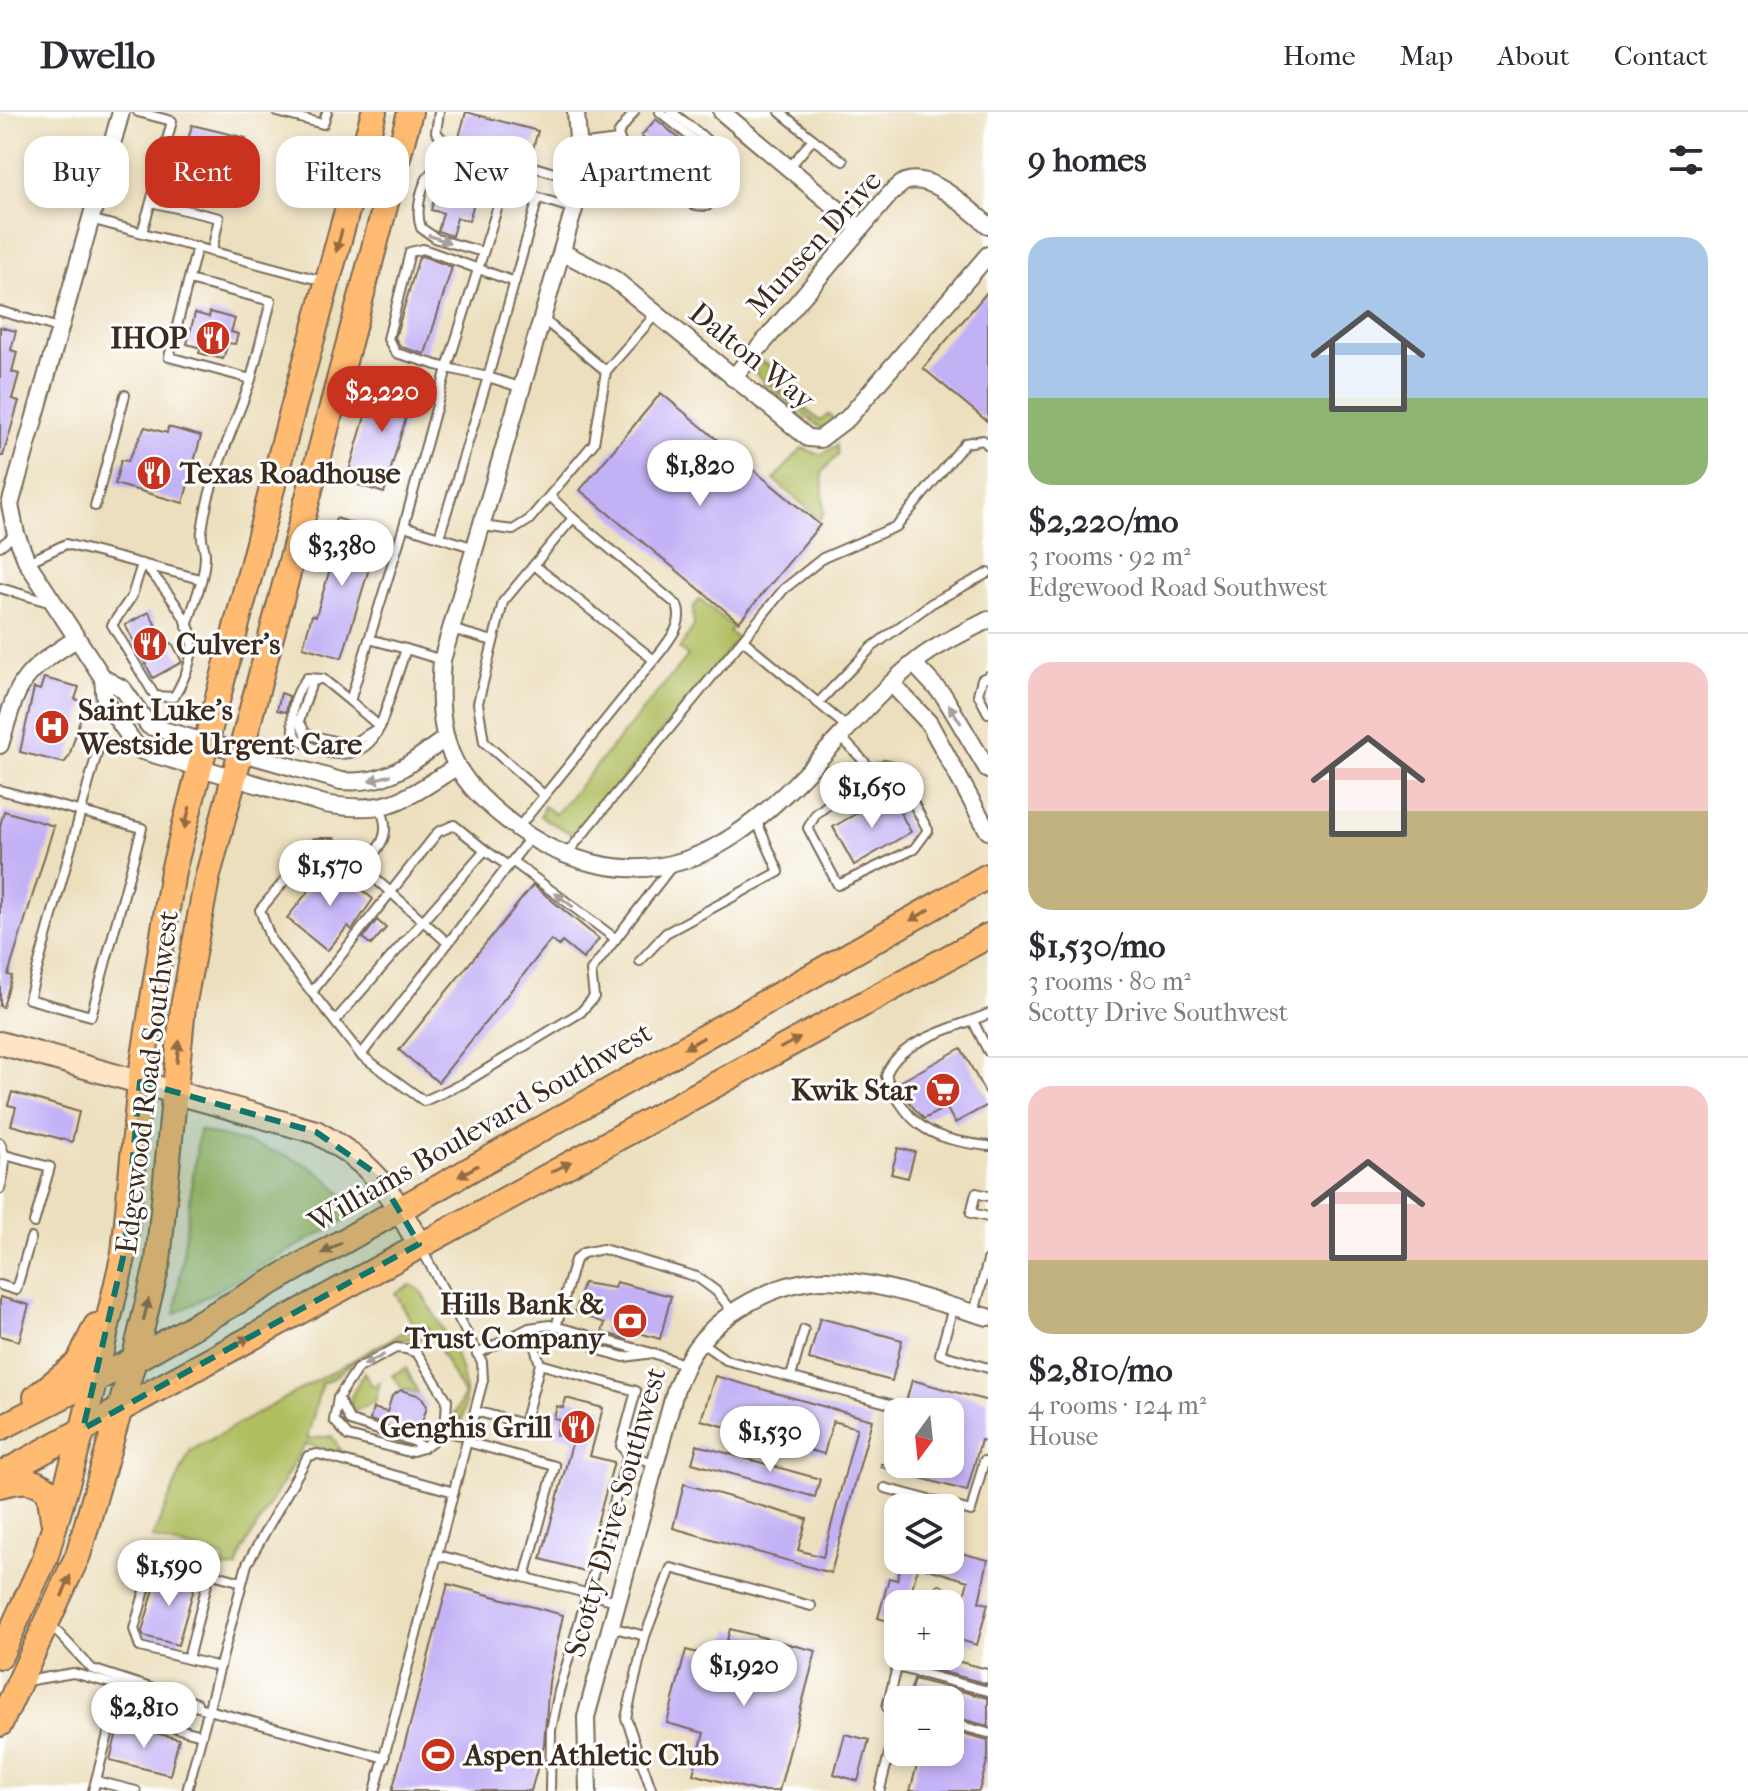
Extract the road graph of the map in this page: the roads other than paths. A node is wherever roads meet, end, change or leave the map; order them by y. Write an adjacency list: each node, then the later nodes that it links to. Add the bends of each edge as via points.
1 (121, 112): 29 (street)
2 (138, 112): 14 (lane, via 172,121)
3 (277, 112): 4 (lane, via 323,124)
4 (327, 112)
5 (374, 112): 40 (main road, Edgewood Road Southwest, one-way to 40)
6 (410, 112): 93 (main road, Edgewood Road Southwest)
7 (439, 112): 22 (lane, via 436,132 442,139)
8 (634, 112): 16 (lane)
9 (660, 112): 17 (lane)
10 (672, 112): 18 (lane)
11 (722, 112): 21 (street)
12 (780, 112): 19 (lane)
13 (571, 113): 15 (street)
14 (168, 136)
15 (576, 136)
16 (619, 136)
17 (689, 136)
18 (701, 136)
19 (813, 139): 20 (lane); 21 (lane)
20 (843, 161)
21 (789, 168): 31 (street)
22 (553, 173)
23 (425, 186): 35 (lane, one-way to 35, via 418,210 421,228 437,239)
24 (538, 198): 28 (lane); 41 (lane)
25 (149, 208): 32 (lane)
26 (176, 208): 34 (lane, via 219,218)
27 (499, 208): 35 (lane)
28 (574, 209): 36 (street)
29 (90, 219): 32 (lane); 45 (street)
30 (988, 225): 31 (street, Munsen Drive, via 938,188 906,182)
31 (860, 228): 49 (street, Munsen Drive)
32 (142, 232): 33 (lane)
33 (197, 247): 34 (lane); 39 (lane)
34 (212, 251): 40 (lane)
35 (483, 252): 38 (lane)
36 (562, 252): 43 (street, Dalton Way, via 614,279); 44 (street)
37 (988, 255): 49 (street, Dalton Way, via 828,436 808,438)
38 (478, 268): 41 (lane); 46 (lane); 46 (lane, via 423,249 410,252 388,339 396,353)
39 (189, 280): 50 (lane, via 169,357); 50 (lane, via 271,301)
40 (327, 282): 92 (main road, Edgewood Road Southwest)
41 (515, 282): 48 (lane)
42 (0, 311): 45 (lane)
43 (656, 314): 47 (lane); 49 (street, Dalton Way)
44 (544, 320): 47 (lane); 51 (street)
45 (59, 328): 59 (street, via 10,505)
46 (447, 368): 48 (lane); 57 (lane)
47 (606, 371): 54 (lane, via 594,443)
48 (488, 377): 51 (lane); 60 (lane)
49 (733, 378)
50 (251, 379): 67 (lane, via 226,438 210,496 201,534 205,556)
51 (524, 388): 58 (street)
52 (125, 395): 55 (lane)
53 (988, 445): 75 (lane, via 983,440 965,443 897,526 823,558 784,589)
54 (550, 496): 56 (lane); 58 (lane, via 513,530)
55 (95, 506)
56 (573, 518): 65 (lane); 79 (lane, via 677,605 677,627)
57 (404, 526): 60 (lane); 74 (lane)
58 (482, 526): 62 (street)
59 (16, 534): 61 (lane); 63 (street)
60 (439, 537): 62 (lane)
61 (0, 546)
62 (475, 548): 72 (street)
63 (27, 562): 64 (lane, via 66,544); 69 (street)
64 (142, 564): 67 (lane); 71 (lane); 71 (lane, via 132,596 112,625 155,696 174,697 182,683 192,635)
65 (534, 565): 76 (lane, via 503,602); 79 (lane)
66 (988, 573): 85 (lane, via 932,603 872,647)
67 (200, 579): 71 (lane)
68 (0, 588): 69 (lane)
69 (53, 603): 73 (street)
70 (988, 620): 80 (street)
71 (187, 627)
72 (451, 629): 76 (lane); 78 (street)
73 (76, 639): 82 (street); 91 (street, via 27,673)
74 (369, 639): 77 (lane); 84 (lane)
75 (743, 640): 85 (lane); 107 (lane)
76 (493, 641): 100 (lane, via 478,703 484,742)
77 (406, 649): 78 (lane); 87 (lane)
78 (442, 660): 90 (street, via 439,699)
79 (654, 660): 100 (lane)
80 (914, 664): 83 (street); 97 (street, one-way to 80, via 944,696)
81 (988, 676): 86 (lane, via 978,694)
82 (103, 678): 92 (street, via 123,689 149,726); 95 (street, via 105,702 139,750)
83 (892, 684): 88 (street); 104 (street, via 929,723)
84 (350, 701): 87 (lane); 87 (lane, via 323,679 312,682 299,721 306,734 350,745)
85 (818, 703): 88 (lane)
86 (988, 713)
87 (380, 727)
88 (845, 733): 96 (lane); 103 (street)
89 (102, 735): 102 (lane)
90 (446, 738): 93 (street, one-way to 93, via 394,775 362,783); 94 (street)
91 (1, 739)
92 (207, 743): 93 (street); 95 (main road, Edgewood Road Southwest)
93 (239, 752): 98 (main road, Edgewood Road Southwest)
94 (456, 767): 101 (street); 105 (street, via 478,798)
95 (200, 769): 98 (street); 125 (main road, Edgewood Road Southwest, one-way to 125, via 173,871)
96 (872, 770): 96 (lane, via 893,766 928,830 914,849 838,885 808,828 816,814)
97 (988, 770)
98 (231, 778): 101 (street, via 325,804); 126 (main road, Edgewood Road Southwest, one-way to 98, via 195,940)
99 (0, 790): 102 (lane)
100 (544, 795): 105 (lane)
101 (380, 808): 109 (lane, via 387,824 384,842)
102 (80, 811): 102 (lane, via 29,999 91,1016 142,828)
103 (756, 820): 110 (street, via 722,845); 117 (lane, via 779,872 666,933)
104 (988, 831)
105 (524, 833): 107 (street); 108 (lane)
106 (485, 850): 108 (lane); 112 (lane, via 454,825 438,832); 113 (lane)
107 (565, 857): 110 (street, via 623,870)
108 (510, 864): 115 (lane, one-way to 108); 116 (lane)
109 (362, 867): 112 (lane); 118 (lane, via 333,843 316,843 260,910 271,940)
110 (671, 867): 115 (lane)
111 (988, 876): 132 (main road, Williams Boulevard Southwest, one-way to 132)
112 (391, 893): 113 (lane); 118 (lane)
113 (421, 921): 116 (lane); 120 (lane)
114 (988, 936): 136 (main road, one-way to 114)
115 (616, 939): 124 (lane, via 591,971 594,997 581,1012 464,1083 424,1101)
116 (448, 943): 124 (lane)
117 (640, 961)
118 (312, 992): 120 (lane)
119 (988, 1014): 121 (lane)
120 (335, 1021): 124 (lane)
121 (973, 1021): 123 (lane); 128 (lane, via 913,1046 891,1061 886,1076 901,1109 926,1130 960,1143)
122 (0, 1043): 125 (street)
123 (988, 1051)
124 (361, 1055)
125 (140, 1082): 126 (street); 137 (main road, Edgewood Road Southwest)
126 (174, 1091): 132 (street, via 316,1132 378,1175); 148 (main road, Edgewood Road Southwest, one-way to 126, via 158,1261)
127 (0, 1143): 129 (lane)
128 (988, 1146)
129 (5, 1155): 130 (lane); 134 (lane, via 50,1167)
130 (0, 1189)
131 (988, 1196): 133 (lane, via 976,1193 971,1213)
132 (400, 1209): 136 (street); 148 (main road, Williams Boulevard Southwest, one-way to 148)
133 (988, 1217)
134 (34, 1223)
135 (31, 1238): 139 (lane, via 16,1290)
136 (419, 1244): 147 (lane); 156 (main road, one-way to 136)
137 (124, 1253): 153 (main road, Edgewood Road Southwest); 158 (main road, via 78,1363)
138 (988, 1260): 142 (lane)
139 (0, 1285)
140 (953, 1307): 141 (street, Scotty Drive Southwest, via 869,1284 825,1280 783,1288); 142 (street, Scotty Drive Southwest); 151 (lane, via 940,1354)
141 (734, 1313): 143 (lane, via 697,1277 603,1249 575,1260); 146 (street, Scotty Drive Southwest)
142 (981, 1315)
143 (556, 1327): 144 (lane); 150 (lane, via 580,1333 596,1349 624,1357 653,1353)
144 (529, 1328): 147 (lane); 149 (lane)
145 (804, 1330): 152 (lane)
146 (702, 1343): 150 (street, Scotty Drive Southwest); 152 (lane, via 717,1356)
147 (477, 1354): 157 (lane, via 483,1380)
148 (134, 1360): 153 (main road, Williams Boulevard Southwest); 156 (main road, Edgewood Road Southwest)
149 (540, 1364): 157 (lane, via 524,1424); 163 (lane, via 636,1391 621,1446)
150 (686, 1365): 165 (street, Scotty Drive Southwest)
151 (988, 1368)
152 (791, 1377): 155 (lane)
153 (94, 1380): 158 (main road, Williams Boulevard Southwest); 159 (main road, Edgewood Road Southwest)
154 (338, 1398): 160 (lane, one-way to 154, via 447,1400 417,1353 406,1349 396,1348 357,1369); 162 (lane, via 350,1421); 162 (lane, via 334,1420 348,1436 409,1452)
155 (884, 1402)
156 (121, 1408): 159 (main road); 178 (main road, Edgewood Road Southwest, one-way to 156, via 78,1555)
157 (475, 1411): 161 (lane)
158 (0, 1426)
159 (83, 1429): 166 (main road); 170 (main road, Edgewood Road Southwest)
160 (445, 1432): 161 (lane); 162 (lane)
161 (467, 1439): 169 (lane); 173 (lane, via 555,1466)
162 (423, 1448)
163 (628, 1455): 165 (lane); 175 (lane)
164 (988, 1462): 168 (lane, via 984,1461 971,1511)
165 (655, 1463): 176 (street, Scotty Drive Southwest)
166 (0, 1475)
167 (0, 1485): 170 (main road, via 25,1479 38,1482 49,1491)
168 (885, 1488)
169 (454, 1492): 171 (lane); 174 (lane, via 318,1454 308,1456)
170 (53, 1528): 181 (main road, Edgewood Road Southwest, via 29,1598)
171 (437, 1555): 173 (lane); 194 (lane)
172 (210, 1572): 174 (lane); 182 (lane); 182 (lane, via 154,1558 134,1629 140,1647)
173 (525, 1577): 175 (lane)
174 (242, 1582): 183 (lane)
175 (585, 1593): 176 (lane); 202 (lane, via 551,1730)
176 (617, 1601): 179 (street, Scotty Drive Southwest)
177 (811, 1606): 180 (lane, via 671,1568)
178 (49, 1623): 186 (main road, Edgewood Road Southwest); 189 (lane, via 92,1669)
179 (610, 1627): 180 (lane); 203 (street, Scotty Drive Southwest, via 586,1717)
180 (645, 1636): 204 (lane, via 626,1718)
181 (0, 1653)
182 (188, 1659): 183 (lane)
183 (220, 1667): 189 (lane)
184 (919, 1670): 185 (lane)
185 (918, 1673): 187 (lane, via 897,1667); 188 (lane)
186 (21, 1682): 189 (lane, via 73,1673); 190 (main road, Edgewood Road Southwest)
187 (892, 1686)
188 (988, 1691)
189 (208, 1709): 193 (lane); 194 (lane)
190 (0, 1724)
191 (964, 1727): 192 (lane)
192 (988, 1733)
193 (202, 1735): 196 (lane, via 114,1712); 200 (lane)
194 (385, 1758): 201 (lane)
195 (886, 1766): 197 (lane)
196 (96, 1781): 198 (lane); 199 (lane)
197 (880, 1789)
198 (93, 1791)
199 (136, 1791)
200 (187, 1791)
201 (375, 1791)
202 (550, 1791)
203 (588, 1791)
204 (652, 1791)

